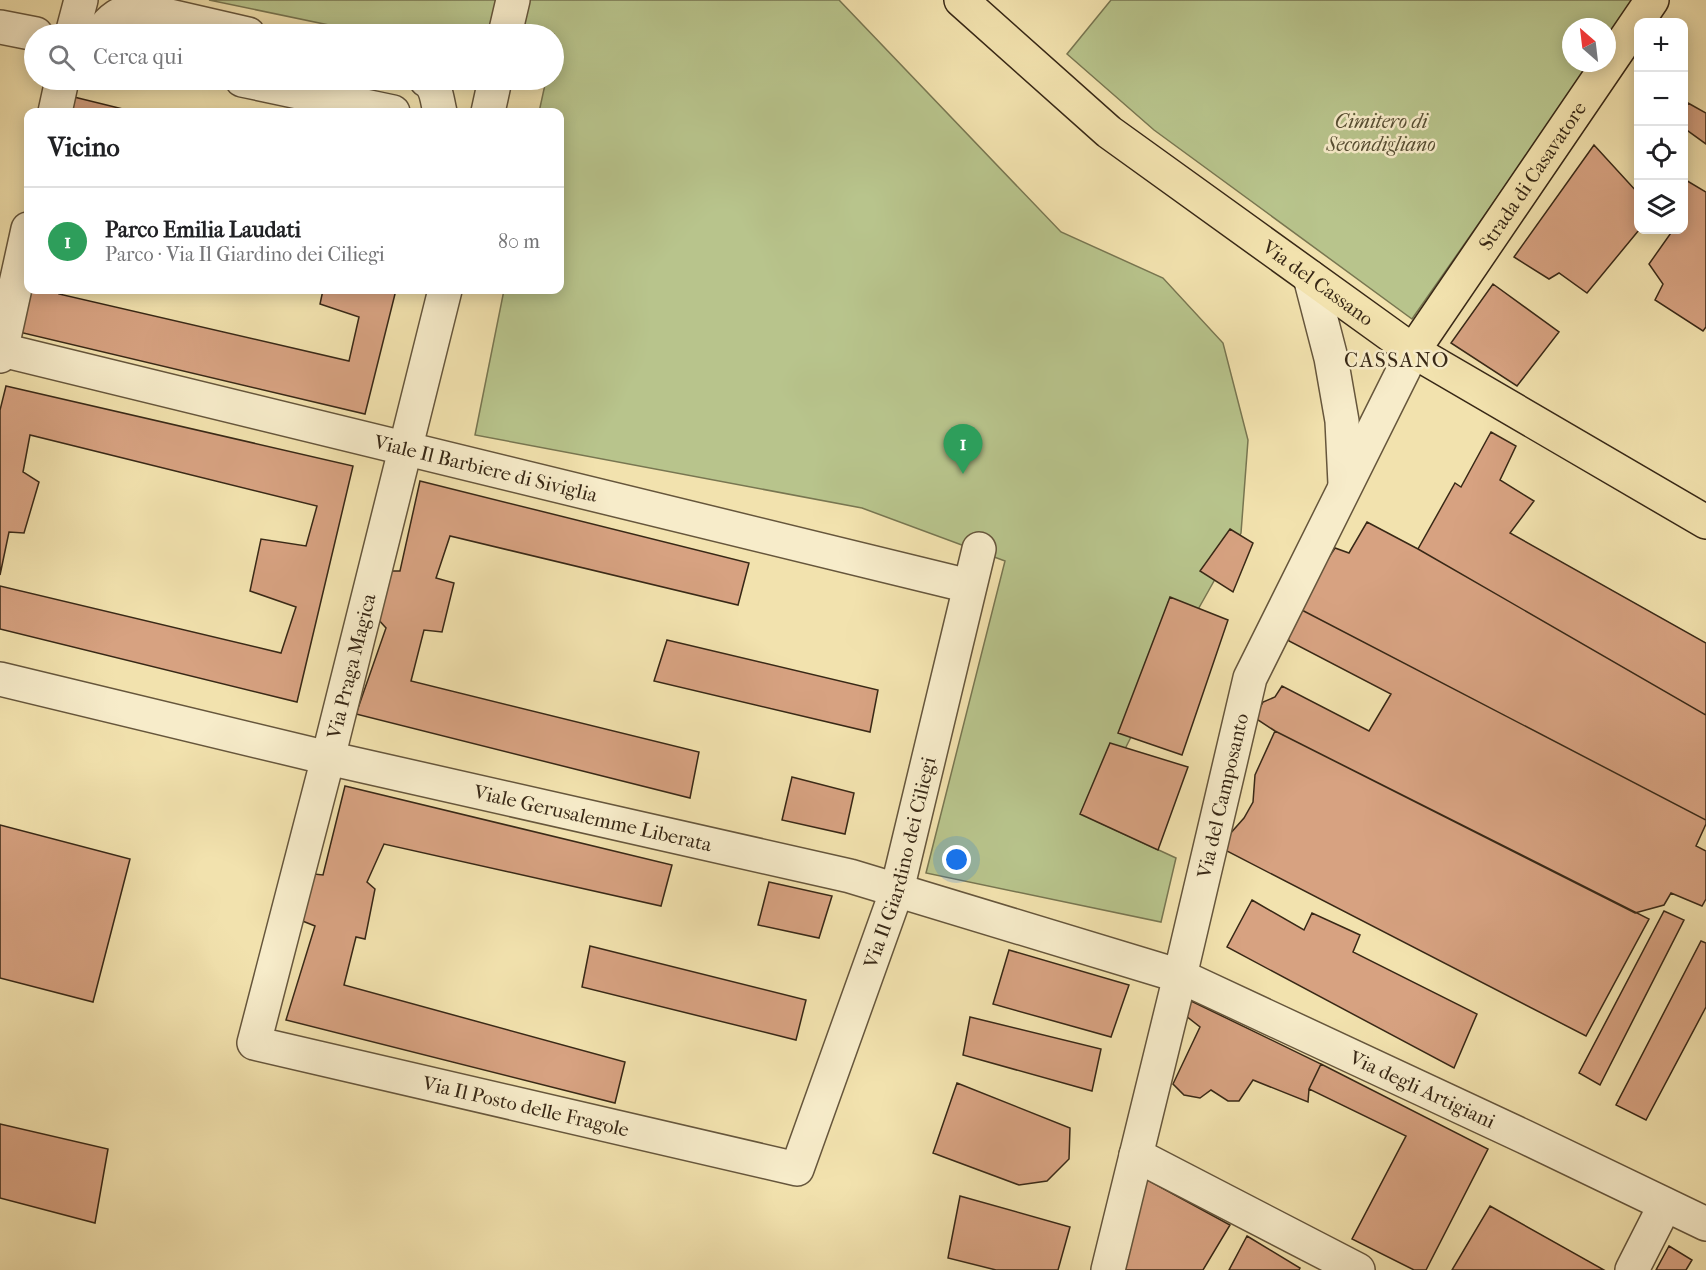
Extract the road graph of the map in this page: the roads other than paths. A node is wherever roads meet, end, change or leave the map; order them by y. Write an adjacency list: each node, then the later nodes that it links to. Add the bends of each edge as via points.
1 (81, 0): 5 (street)
2 (513, 0): 8 (street)
3 (961, 0): 20 (main road, Via del Cassano, via 1109,132)
4 (1652, 0): 22 (main road, Strada di Casavatore)
5 (75, 24)
6 (107, 24): 7 (street, via 126,10 139,9)
7 (204, 24)
8 (508, 24)
9 (0, 27): 10 (street)
10 (24, 32)
11 (60, 90): 15 (street)
12 (289, 90): 16 (street)
13 (434, 90): 17 (street)
14 (493, 90): 18 (street)
15 (56, 108)
16 (374, 108)
17 (439, 108)
18 (489, 108)
19 (24, 247): 23 (street)
20 (1310, 277): 22 (main road, Via del Cassano); 25 (street, via 1342,421)
21 (444, 294): 24 (street, Via Praga Magica)
22 (1413, 351): 25 (street, Via del Camposanto); 26 (main road, Via del Cassano)
23 (1, 353): 24 (street, Viale Il Barbiere di Siviglia)
24 (406, 450): 28 (street, Viale Il Barbiere di Siviglia); 30 (street, Via Praga Magica)
25 (1345, 488): 32 (street, Via del Camposanto, via 1250,678)
26 (1706, 522)
27 (979, 549): 28 (street, Via Il Giardino dei Ciliegi)
28 (969, 586): 31 (street, Via Il Giardino dei Ciliegi)
29 (0, 679): 30 (street, Viale Gerusalemme Liberata)
30 (328, 758): 31 (street, Viale Gerusalemme Liberata, via 838,873); 33 (street, Via Praga Magica)
31 (897, 890): 32 (street, Viale Gerusalemme Liberata); 35 (street, Via Il Giardino dei Ciliegi)
32 (1180, 976): 34 (street, Via del Camposanto); 36 (street, Via degli Artigiani)
33 (254, 1042): 35 (street, Via Il Posto delle Fragole)
34 (1136, 1155): 38 (street, Via del Camposanto); 39 (street)
35 (797, 1169)
36 (1665, 1205): 37 (street, Via degli Artigiani); 40 (street)
37 (1706, 1224)
38 (1108, 1270)
39 (1358, 1270)
40 (1632, 1270)

